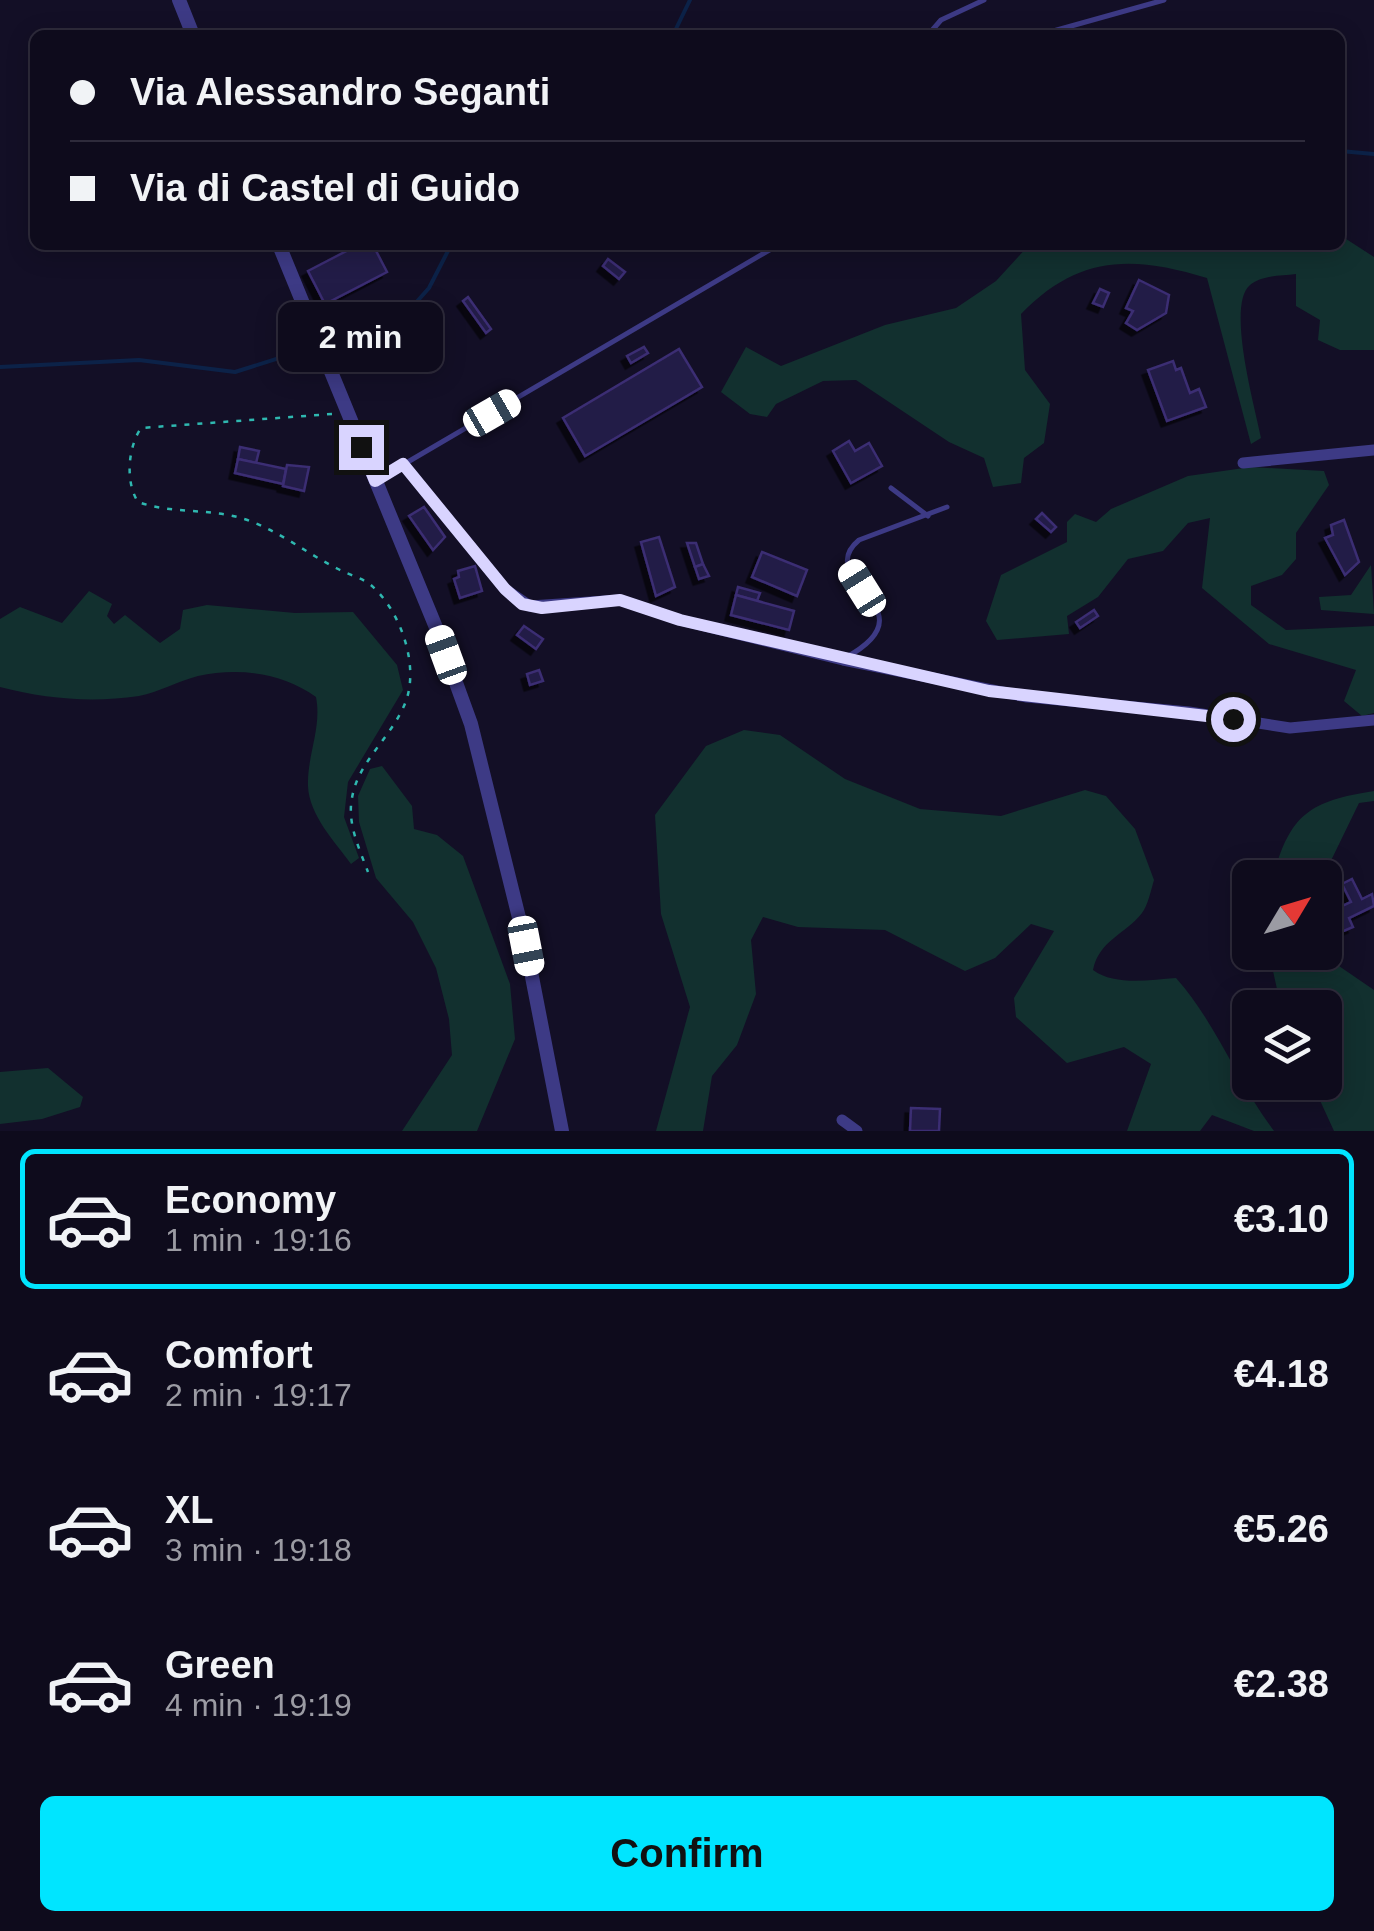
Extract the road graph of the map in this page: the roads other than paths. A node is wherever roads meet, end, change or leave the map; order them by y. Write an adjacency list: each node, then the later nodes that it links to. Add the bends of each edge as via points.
1 (179, 0): 4 (street)
2 (984, 0): 5 (lane)
3 (1164, 0): 6 (lane)
4 (191, 30)
5 (932, 30)
6 (1057, 30)
7 (281, 250): 12 (street)
8 (769, 250): 11 (lane)
9 (1374, 450): 10 (street)
10 (1242, 462)
11 (403, 464): 12 (street); 16 (street, via 522,604 620,600)
12 (375, 481): 19 (street, via 477,743)
13 (891, 488): 15 (lane)
14 (947, 507): 15 (lane)
15 (928, 516): 16 (lane, via 859,540 849,550 848,564 881,629 876,640)
16 (843, 660): 17 (street, via 1027,698 1276,726)
17 (1374, 720)
18 (842, 1120): 20 (street)
19 (562, 1131)
20 (857, 1131)

